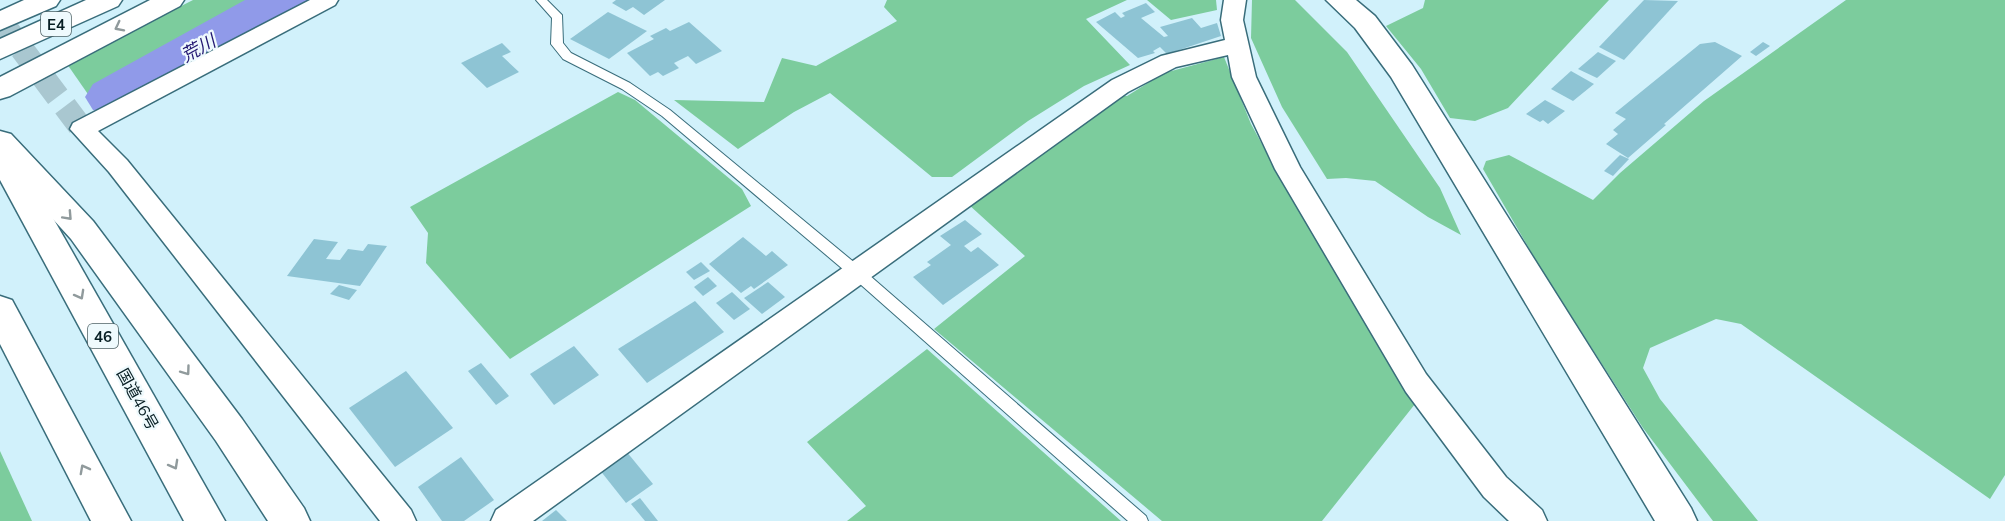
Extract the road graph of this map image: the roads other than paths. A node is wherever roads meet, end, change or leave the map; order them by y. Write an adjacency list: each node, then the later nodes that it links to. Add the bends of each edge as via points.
1 (47, 0): 8 (main road, E4)
2 (109, 0): 10 (main road, E4)
3 (171, 0): 11 (main road, one-way to 11)
4 (327, 0): 19 (street, via 82,129 118,166)
5 (541, 0): 14 (lane, via 558,17 558,44 567,56 626,86 666,113)
6 (1235, 0): 9 (street, via 1232,20)
7 (1339, 0): 23 (main road, via 1365,22 1402,72)
8 (0, 21)
9 (1238, 45): 14 (street, via 1169,61 1120,86); 22 (street, via 1244,77 1288,169 1416,383 1495,487)
10 (2, 49)
11 (9, 84)
12 (0, 142): 18 (main road, one-way to 18, via 82,230 229,430)
13 (0, 152): 17 (main road, 国道46号 / 46, one-way to 17)
14 (856, 272): 20 (street); 21 (lane)
15 (0, 310): 16 (main road, one-way to 15)
16 (111, 521)
17 (205, 521)
18 (290, 521)
19 (400, 521)
20 (507, 521)
21 (1140, 521)
22 (1531, 521)
23 (1677, 521)

